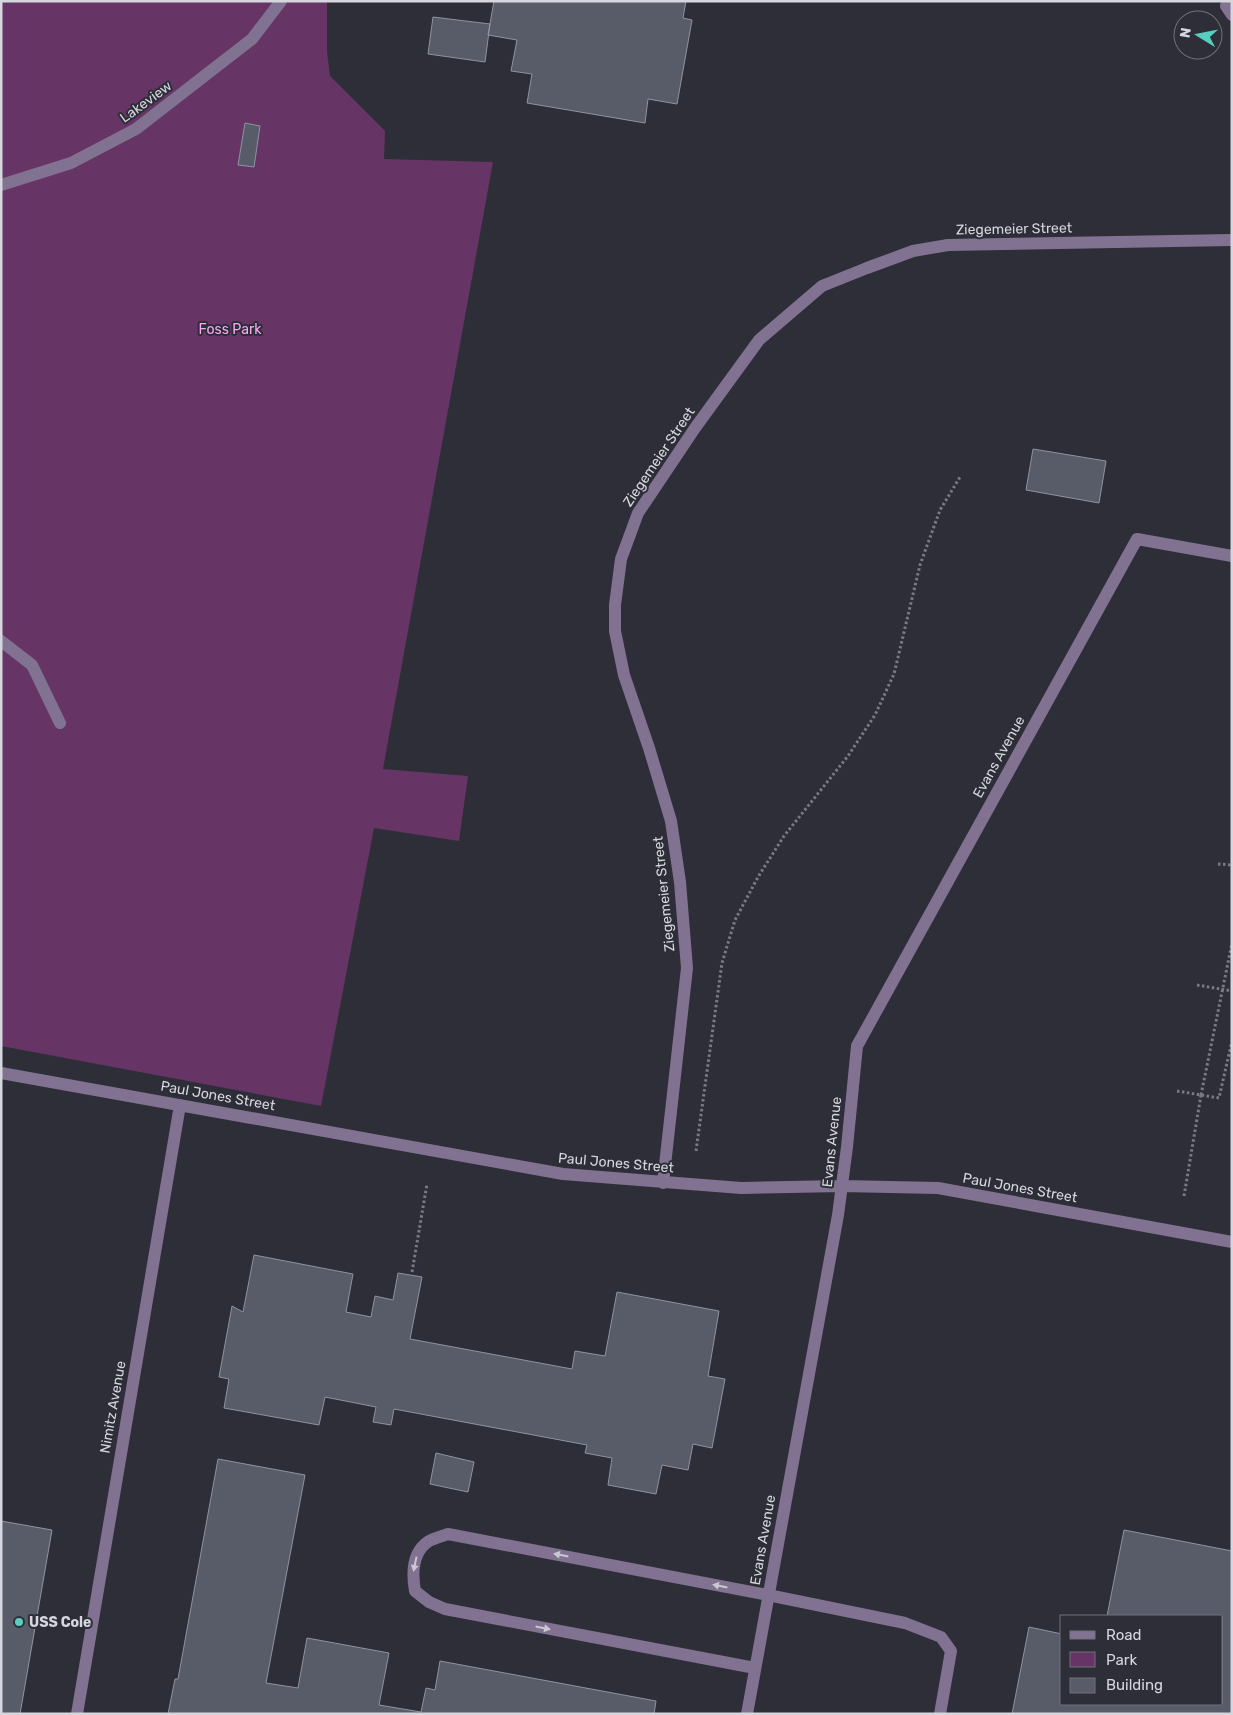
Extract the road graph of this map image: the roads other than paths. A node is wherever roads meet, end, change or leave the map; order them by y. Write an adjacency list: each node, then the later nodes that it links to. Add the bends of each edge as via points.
1 (281, 1): 4 (street, Lakeview, via 252,39 136,129 71,163)
2 (1227, 1): 3 (street, via 1226,6)
3 (1232, 15)
4 (1, 185)
5 (1232, 240): 11 (street, Ziegemeier Street, via 948,245 913,252 822,286 759,340 638,513 621,559 615,631 624,675 671,821 680,882 686,968)
6 (1232, 556): 12 (street, Evans Avenue, via 1137,539 857,1046)
7 (1, 641): 8 (street, via 32,666)
8 (60, 722)
9 (1, 1073): 10 (street, Paul Jones Street)
10 (180, 1105): 11 (street, Paul Jones Street, via 563,1174); 16 (street, Nimitz Avenue)
11 (663, 1183): 12 (street, Paul Jones Street, via 741,1188)
12 (842, 1186): 13 (street, Paul Jones Street, via 938,1188); 14 (street, Evans Avenue)
13 (1232, 1242)
14 (768, 1595): 15 (street, Evans Avenue); 15 (street, one-way to 15, via 448,1534 428,1542 416,1556 415,1591 445,1610); 18 (street, via 905,1623 940,1637 951,1651)
15 (755, 1668): 17 (street, Evans Avenue)
16 (77, 1714)
17 (747, 1714)
18 (940, 1714)

